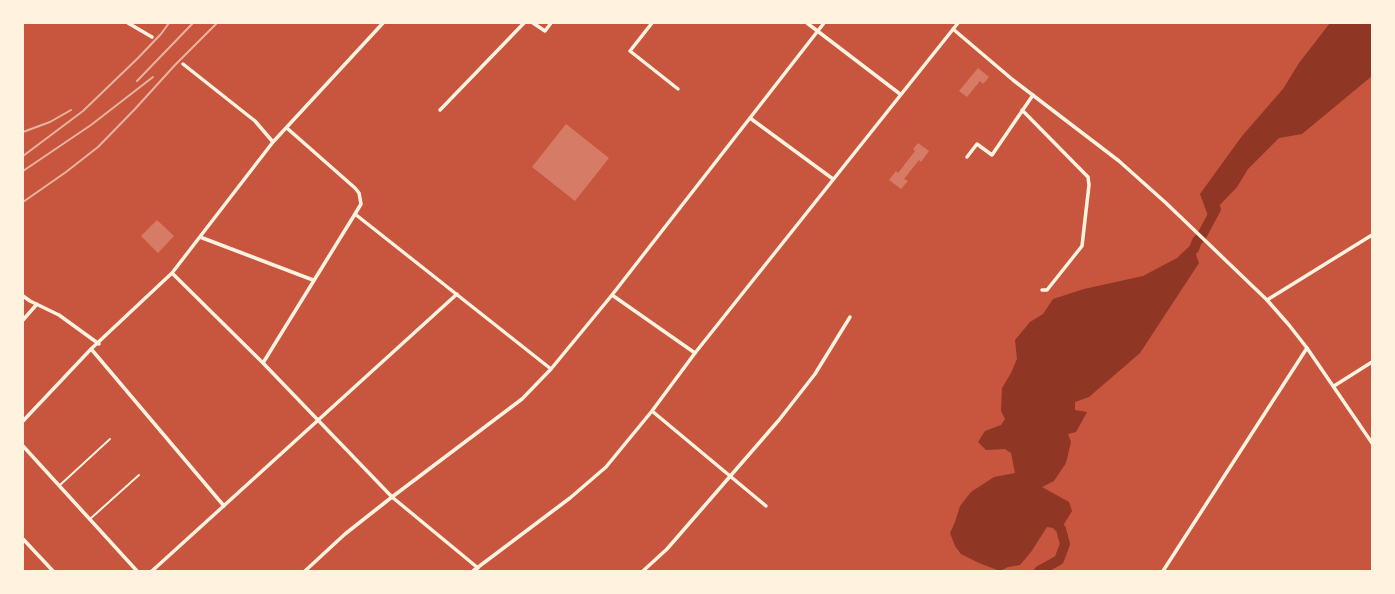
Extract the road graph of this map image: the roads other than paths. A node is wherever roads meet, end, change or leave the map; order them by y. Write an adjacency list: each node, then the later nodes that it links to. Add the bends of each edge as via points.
1 (128, 23): 12 (street)
2 (383, 23): 20 (street)
3 (524, 23): 17 (street)
4 (533, 23): 5 (street, via 545,31)
5 (551, 23)
6 (652, 23): 14 (street, via 630,51)
7 (807, 23): 11 (street)
8 (824, 23): 11 (street)
9 (958, 23): 10 (street)
10 (953, 29): 15 (street); 16 (street)
11 (818, 31): 15 (street); 19 (street)
12 (152, 37)
13 (183, 64): 21 (street, via 255,121)
14 (678, 89)
15 (900, 94): 23 (street)
16 (1033, 95): 18 (street); 33 (street, via 1119,160)
17 (440, 110)
18 (1022, 110): 22 (street, via 992,155 977,144); 29 (street, via 1088,177 1089,185 1082,246 1047,290)
19 (750, 118): 23 (street); 31 (street)
20 (288, 128): 21 (street); 24 (street, via 359,193 361,204)
21 (273, 142): 26 (street)
22 (967, 157)
23 (833, 179): 40 (street)
24 (355, 214): 28 (street); 30 (street)
25 (1372, 235): 33 (street)
26 (200, 237): 27 (street); 28 (street)
27 (172, 273): 37 (street); 42 (street)
28 (314, 280): 42 (street)
29 (1042, 290)
30 (457, 294): 43 (street); 46 (street)
31 (612, 295): 40 (street); 43 (street)
32 (23, 296): 34 (street)
33 (1267, 300): 38 (street)
34 (37, 304): 36 (street); 37 (street)
35 (850, 317): 52 (street, via 815,374)
36 (23, 320)
37 (99, 344): 39 (street)
38 (1307, 348): 44 (street); 66 (street)
39 (91, 349): 47 (street); 55 (street)
40 (695, 353): 45 (street)
41 (1372, 362): 44 (street)
42 (263, 363): 46 (street)
43 (551, 369): 54 (street, via 522,398)
44 (1334, 386): 49 (street)
45 (652, 411): 52 (street); 59 (street, via 606,467)
46 (317, 420): 54 (street); 55 (street)
47 (23, 421)
48 (110, 439): 53 (lane)
49 (1372, 443)
50 (23, 446): 53 (street)
51 (139, 475): 57 (lane)
52 (730, 477): 56 (street); 65 (street)
53 (59, 486): 57 (street)
54 (391, 497): 59 (street); 63 (street)
55 (224, 506): 62 (street)
56 (766, 506)
57 (89, 520): 61 (street)
58 (23, 539): 60 (street)
59 (478, 568): 64 (street)
60 (53, 571)
61 (137, 571)
62 (152, 571)
63 (305, 571)
64 (473, 571)
65 (643, 571)
66 (1163, 571)

